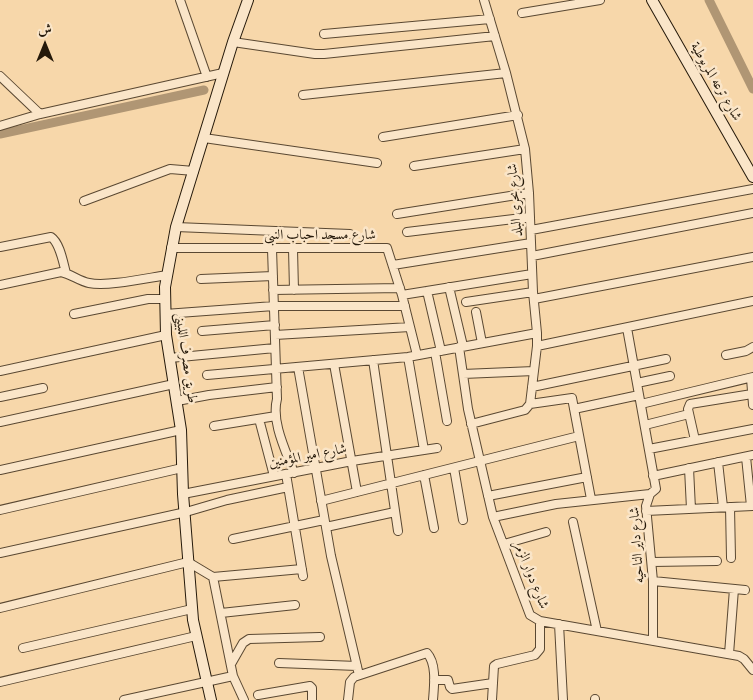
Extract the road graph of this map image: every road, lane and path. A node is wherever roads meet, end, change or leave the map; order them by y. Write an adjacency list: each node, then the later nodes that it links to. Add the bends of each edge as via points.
1 (180, 0): 14 (street)
2 (248, 0): 10 (street, طريق مصرف اللبينى)
3 (484, 0): 7 (street, شارع بحرى البلد)
4 (600, 0): 6 (street)
5 (652, 0): 25 (street, شارع ترعه المريوطية)
6 (522, 13)
7 (490, 19): 8 (street); 9 (street, شارع بحرى البلد)
8 (324, 34)
9 (495, 36): 10 (street, via 324,54); 12 (street, شارع بحرى البلد)
10 (233, 42): 11 (street, طريق مصرف اللبينى)
11 (223, 73): 14 (street); 20 (street, طريق مصرف اللبينى)
12 (506, 73): 15 (street); 17 (street, شارع بحرى البلد)
13 (0, 76): 16 (street)
14 (207, 77): 16 (street)
15 (303, 95)
16 (40, 114): 18 (street)
17 (518, 115): 19 (street); 21 (street, شارع بحرى البلد)
18 (0, 126)
19 (383, 137)
20 (204, 138): 22 (street); 24 (street, طريق مصرف اللبينى)
21 (525, 149): 23 (street); 27 (street, شارع بحرى البلد)
22 (377, 163)
23 (414, 166)
24 (194, 171): 28 (street, via 170,169); 32 (street, طريق مصرف اللبينى)
25 (753, 177)
26 (753, 189): 33 (street)
27 (529, 193): 30 (street); 31 (street, شارع بحرى البلد)
28 (84, 201)
29 (753, 213): 41 (street)
30 (398, 214)
31 (530, 217): 33 (street, شارع بحرى البلد); 34 (street)
32 (176, 227): 35 (street); 38 (street, طريق مصرف اللبينى)
33 (531, 230): 36 (street, شارع بحرى البلد)
34 (408, 232)
35 (350, 234)
36 (531, 243): 41 (street, شارع بحرى البلد); 43 (street)
37 (0, 247): 44 (street, via 51,237 59,249)
38 (171, 248): 39 (street, شارع مسجد احباب النبى); 46 (street, طريق مصرف اللبينى)
39 (272, 249): 40 (street, شارع مسجد احباب النبى); 47 (street)
40 (293, 249): 43 (street, شارع مسجد احباب النبى, via 386,248); 52 (street)
41 (532, 256): 45 (street, شارع بحرى البلد)
42 (753, 257): 55 (street)
43 (393, 265): 53 (street, شارع مسجد احباب النبى)
44 (66, 273): 46 (street, via 82,282 97,284); 49 (street)
45 (532, 274): 50 (street); 55 (street, شارع بحرى البلد)
46 (166, 276): 56 (street, طريق مصرف اللبينى)
47 (273, 276): 48 (street); 51 (street)
48 (202, 279)
49 (0, 285)
50 (449, 287): 54 (street); 72 (street, شارع دوار الزمر)
51 (273, 290): 52 (street); 59 (street)
52 (294, 290): 53 (street)
53 (401, 291): 54 (street); 60 (street, شارع مسجد احباب النبى)
54 (427, 291): 76 (street)
55 (533, 296): 58 (street); 68 (street, شارع بحرى البلد)
56 (165, 299): 62 (street, via 148,299); 63 (street, طريق مصرف اللبينى)
57 (753, 301): 66 (street)
58 (466, 302)
59 (274, 306): 60 (street); 63 (street); 64 (street)
60 (405, 306): 65 (street, شارع مسجد احباب النبى)
61 (476, 312): 71 (street)
62 (74, 314)
63 (165, 314): 69 (street, طريق مصرف اللبينى)
64 (274, 325): 67 (street); 70 (street)
65 (410, 327): 70 (street); 77 (street, شارع مسجد احباب النبى)
66 (628, 328): 73 (street); 84 (street, شارع داير الناحيه)
67 (202, 331)
68 (537, 333): 71 (street); 73 (street, شارع بحرى البلد)
69 (166, 335): 80 (street, طريق مصرف اللبينى); 87 (street)
70 (275, 335): 75 (street)
71 (482, 343): 72 (street)
72 (461, 346): 76 (street); 89 (street, شارع دوار الزمر)
73 (537, 346): 88 (street, شارع بحرى البلد)
74 (753, 347): 78 (street)
75 (275, 348): 80 (street); 86 (street)
76 (438, 351): 77 (street); 109 (street)
77 (417, 355): 79 (street)
78 (726, 355)
79 (408, 357): 82 (street); 120 (street)
80 (170, 358): 93 (street, طريق مصرف اللبينى)
81 (666, 359): 84 (street)
82 (373, 360): 83 (street); 121 (street)
83 (334, 364): 85 (street); 123 (street)
84 (634, 366): 94 (street, شارع داير الناحيه); 96 (street)
85 (298, 367): 86 (street); 127 (street)
86 (276, 369): 90 (street); 95 (street)
87 (0, 371)
88 (534, 371): 89 (street); 96 (street, شارع بحرى البلد)
89 (463, 374): 111 (street, شارع دوار الزمر)
90 (207, 376)
91 (670, 376): 94 (street)
92 (752, 378): 99 (street); 103 (street)
93 (174, 384): 101 (street, طريق مصرف اللبينى); 110 (street)
94 (637, 384): 98 (street, شارع داير الناحيه)
95 (277, 387): 101 (street); 107 (street)
96 (532, 387): 102 (street, شارع بحرى البلد)
97 (43, 388): 100 (street)
98 (639, 394): 103 (street, شارع داير الناحيه); 105 (street)
99 (752, 394): 104 (street); 106 (street, via 692,403 688,406)
100 (0, 397)
101 (177, 401): 115 (street, طريق مصرف اللبينى)
102 (530, 404): 105 (street, via 571,397); 111 (street, via 525,410)
103 (641, 404): 112 (street, شارع داير الناحيه)
104 (753, 405)
105 (574, 409): 116 (street)
106 (689, 414): 112 (street); 117 (street)
107 (276, 416): 108 (street); 131 (street)
108 (259, 419): 113 (street); 132 (street)
109 (446, 420)
110 (0, 422)
111 (471, 424): 124 (street, شارع دوار الزمر)
112 (644, 425): 119 (street, شارع داير الناحيه)
113 (214, 426)
114 (753, 429): 117 (street)
115 (181, 430): 126 (street, طريق مصرف اللبينى); 130 (street)
116 (579, 436): 124 (street); 135 (street)
117 (694, 440): 119 (street)
118 (437, 448): 120 (street, شارع امير المؤمنين)
119 (649, 449): 134 (street, شارع داير الناحيه)
120 (424, 450): 121 (street, شارع امير المؤمنين)
121 (386, 456): 123 (street, شارع امير المؤمنين); 136 (street)
122 (750, 456): 125 (street); 144 (street)
123 (352, 461): 127 (street, شارع امير المؤمنين); 138 (street)
124 (481, 461): 128 (street); 141 (street, شارع دوار الزمر)
125 (718, 462): 129 (street); 145 (street)
126 (182, 468): 139 (street, طريق مصرف اللبينى); 147 (street)
127 (316, 468): 131 (street, شارع امير المؤمنين); 143 (street)
128 (454, 468): 133 (street); 152 (street)
129 (689, 468): 134 (street); 146 (street)
130 (0, 470)
131 (290, 473): 132 (street, شارع امير المؤمنين); 137 (street)
132 (274, 476): 139 (street, شارع امير المؤمنين)
133 (424, 476): 136 (street); 156 (street)
134 (654, 476): 140 (street, شارع داير الناحيه, via 656,490)
135 (587, 478): 141 (street); 142 (street)
136 (390, 484): 138 (street); 150 (street)
137 (288, 487): 149 (street); 155 (street)
138 (357, 492): 143 (street)
139 (183, 494): 149 (street, طريق مصرف اللبينى)
140 (650, 494): 142 (street); 148 (street, شارع داير الناحيه)
141 (488, 496): 151 (street, شارع دوار الزمر)
142 (592, 499): 151 (street)
143 (321, 501): 154 (street)
144 (752, 506): 145 (street)
145 (726, 507): 146 (street); 162 (street)
146 (691, 509): 148 (street)
147 (0, 510)
148 (646, 511): 165 (street, شارع داير الناحيه)
149 (186, 512): 161 (street); 164 (street, طريق مصرف اللبينى)
150 (395, 512): 154 (street); 157 (street)
151 (493, 517): 160 (street, شارع دوار الزمر)
152 (463, 520)
153 (573, 522): 176 (street)
154 (325, 523): 155 (street); 184 (street)
155 (295, 526): 159 (street); 166 (street, via 302,573)
156 (434, 528)
157 (398, 531)
158 (546, 532): 160 (street)
159 (233, 539)
160 (504, 544): 174 (street, شارع دوار الزمر, via 530,615)
161 (0, 553)
162 (731, 558)
163 (717, 561): 165 (street)
164 (188, 562): 166 (street); 171 (street); 172 (street, طريق مصرف اللبينى)
165 (652, 562): 167 (street, شارع داير الناحيه)
166 (213, 578): 173 (street)
167 (653, 581): 168 (street); 179 (street, شارع داير الناحيه)
168 (734, 589): 169 (street); 181 (street)
169 (745, 590)
170 (295, 605): 173 (street)
171 (0, 608)
172 (192, 609): 177 (street, طريق مصرف اللبينى); 180 (street)
173 (221, 613): 183 (street)
174 (540, 621): 175 (street, شارع دوار الزمر); 191 (street, via 538,652 495,665)
175 (559, 624): 176 (street, شارع دوار الزمر); 200 (street)
176 (597, 631): 179 (street, شارع دوار الزمر)
177 (196, 636): 189 (street, طريق مصرف اللبينى); 190 (street)
178 (320, 637): 183 (street, via 249,639 243,643)
179 (653, 641): 181 (street, شارع دوار الزمر)
180 (23, 648)
181 (729, 654): 185 (street, شارع دوار الزمر, via 744,659)
182 (279, 663): 184 (street)
183 (231, 664): 187 (street)
184 (357, 666): 186 (street)
185 (753, 670)
186 (359, 675): 188 (street, via 426,654 430,655); 197 (street, via 351,679)
187 (233, 676): 189 (street); 195 (street)
188 (434, 680): 191 (street, via 448,680 452,689); 198 (street)
189 (206, 681): 193 (street); 194 (street, طريق مصرف اللبينى)
190 (0, 682)
191 (493, 683): 199 (street)
192 (258, 696): 196 (street, via 310,686)
193 (124, 700)
194 (211, 700)
195 (244, 700)
196 (312, 700)
197 (348, 700)
198 (433, 700)
199 (492, 700)
200 (563, 700)

